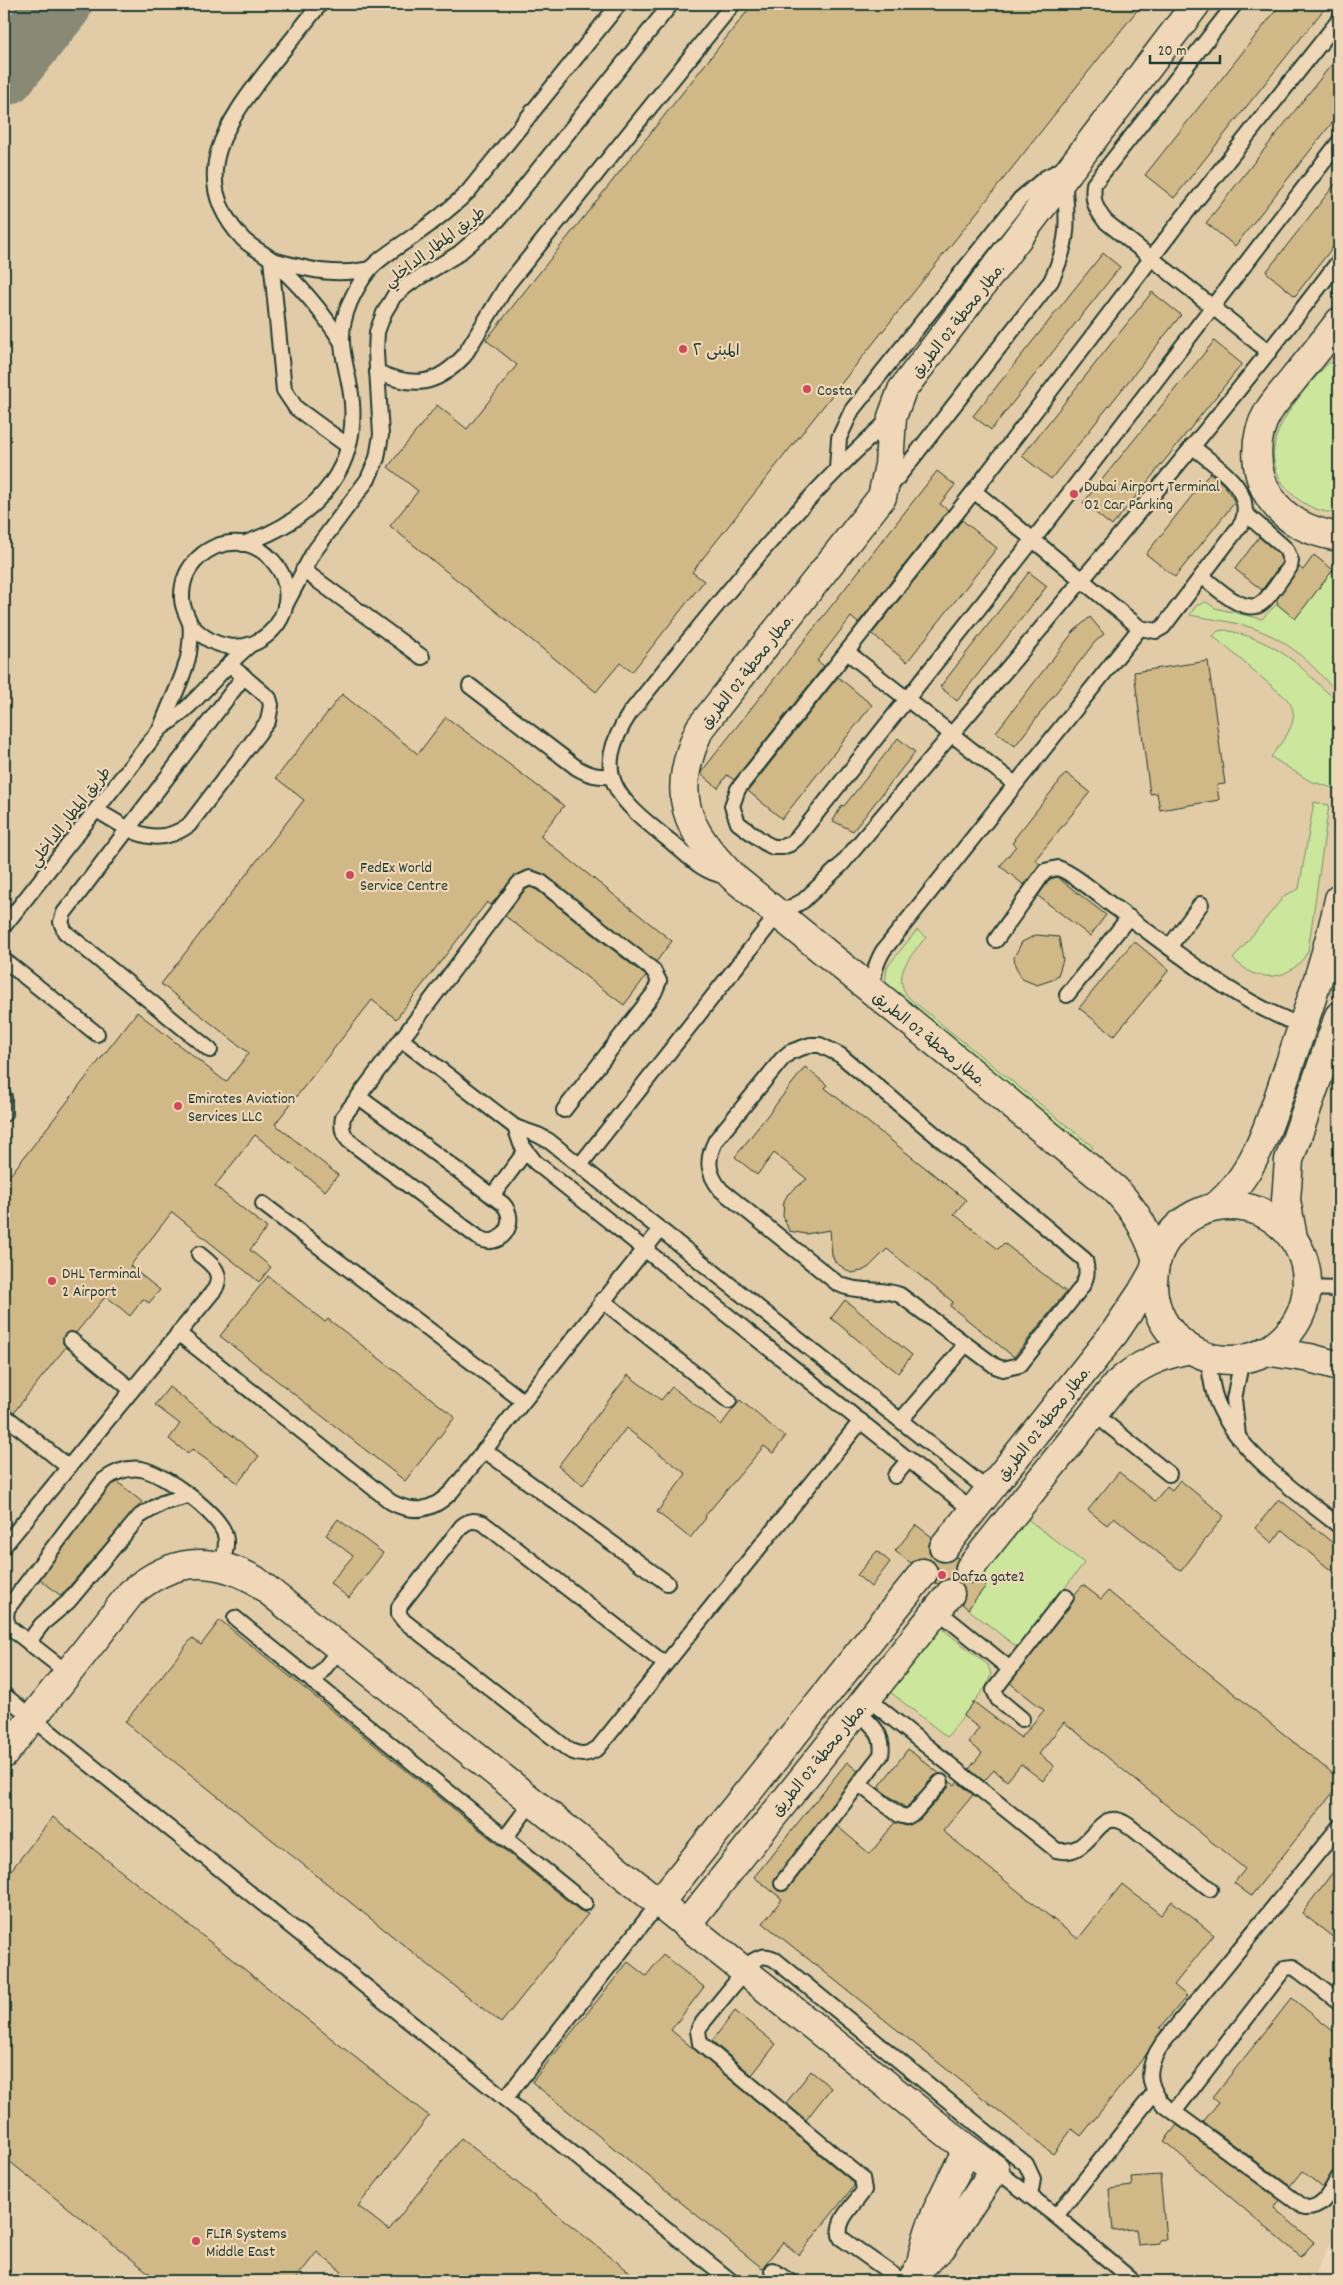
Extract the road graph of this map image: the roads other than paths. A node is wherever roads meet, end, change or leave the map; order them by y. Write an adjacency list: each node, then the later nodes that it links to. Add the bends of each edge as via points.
1 (320, 4): 11 (lane, via 233,117 220,140 214,166 217,193 226,218 243,239)
2 (619, 4): 13 (lane, طريق المطار الداخلي, via 468,192)
3 (671, 4): 18 (lane, طريق المطار الداخلي, via 498,220 458,254 410,282 394,296 377,332)
4 (734, 4): 18 (lane, via 508,284 455,366 433,380 421,383 395,380)
5 (1196, 4): 9 (street, مطار محطة 02 الطريق.)
6 (1236, 4): 10 (lane, via 1094,184 1096,210)
7 (1339, 20): 10 (lane)
8 (1339, 142): 14 (lane)
9 (1069, 171): 19 (street, مطار محطة 02 الطريق., via 902,390); 22 (lane, via 1045,178 1020,199 852,410 839,438); 24 (lane, via 1066,240 1061,261 1051,281)
10 (1152, 258): 14 (lane); 23 (lane)
11 (271, 260): 13 (lane, via 331,273); 16 (lane, via 309,297); 20 (lane, via 284,390 296,408)
12 (1339, 261): 17 (lane)
13 (370, 269): 16 (lane, طريق المطار الداخلي, via 350,304)
14 (1212, 305): 17 (lane); 27 (lane)
15 (1339, 322): 26 (street, via 1268,413 1260,431 1257,451 1258,470 1276,506 1307,530)
16 (342, 341): 20 (lane, طريق المطار الداخلي, via 342,357 352,401)
17 (1269, 352): 21 (lane)
18 (377, 372): 29 (lane, طريق المطار الداخلي, via 381,435 377,458 360,492)
19 (892, 417): 22 (lane); 24 (street, مطار محطة 02 الطريق., via 889,465)
20 (348, 446): 28 (lane, طريق المطار الداخلي, via 335,478 312,506 286,526)
21 (1192, 446): 25 (lane, via 1238,487 1246,503); 31 (lane)
22 (837, 469): 44 (lane, via 728,592 630,713 618,731 611,753)
23 (974, 491): 27 (lane); 36 (lane)
24 (882, 497): 48 (street, مطار محطة 02 الطريق., via 700,728 688,755 684,781 686,809 694,829 711,854)
25 (1246, 514): 30 (lane); 30 (lane, via 1286,549 1290,567 1262,603 1255,607 1238,603)
26 (1339, 537)
27 (1033, 539): 31 (lane); 41 (lane)
28 (243, 544): 32 (lane, via 257,548 277,566 286,592); 33 (lane, via 217,546 194,561 187,572 182,592)
29 (303, 570): 32 (lane, طريق المطار الداخلي); 37 (lane)
30 (1202, 576): 34 (lane, via 1163,627 1156,631)
31 (1081, 579): 34 (lane); 43 (lane)
32 (285, 606): 35 (lane, via 273,630)
33 (190, 624): 35 (lane, via 200,635 224,647); 42 (lane, طريق المطار الداخلي, via 184,672)
34 (1140, 628): 45 (lane)
35 (251, 645): 38 (lane, طريق المطار الداخلي)
36 (847, 652): 41 (lane); 41 (lane, via 738,789 732,806 738,823 773,847 790,844)
37 (422, 657)
38 (229, 664): 39 (lane); 42 (lane, طريق المطار الداخلي, via 180,715)
39 (244, 676): 47 (lane); 47 (lane, via 268,698 271,713 194,817 180,831 161,837 138,834)
40 (470, 686): 44 (lane, via 577,768 600,777)
41 (907, 699): 43 (lane)
42 (161, 728): 46 (lane, طريق المطار الداخلي)
43 (951, 734): 45 (lane); 51 (lane, via 841,865 803,901)
44 (611, 776): 48 (lane, via 620,797 700,866)
45 (1015, 784): 57 (lane, via 883,951 876,964)
46 (96, 810): 47 (lane); 53 (lane, طريق المطار الداخلي)
47 (128, 828): 63 (lane, via 61,917 62,927)
48 (733, 877): 51 (street, مطار محطة 02 الطريق.)
49 (1339, 899): 60 (street, via 1328,948)
50 (1201, 904): 55 (lane)
51 (778, 914): 57 (street, مطار محطة 02 الطريق.); 70 (lane)
52 (1129, 917): 54 (lane, via 1062,870 1052,868 1045,871); 55 (lane); 58 (lane)
53 (4, 926)
54 (996, 940)
55 (1170, 946): 60 (lane, via 1259,1007)
56 (4, 960): 61 (lane)
57 (873, 991): 78 (street, مطار محطة 02 الطريق., via 1115,1189 1145,1227)
58 (1067, 996)
59 (1339, 1016): 75 (street, via 1289,1160 1286,1200)
60 (1303, 1026): 73 (street, via 1261,1144 1238,1184)
61 (97, 1034)
62 (402, 1040): 64 (lane); 66 (lane, via 519,884 535,879 653,970 658,981 654,993); 68 (lane)
63 (210, 1050)
64 (359, 1097): 71 (lane); 71 (lane, via 342,1123 344,1136 349,1142 480,1239 489,1242 501,1238 511,1220 508,1208)
65 (4, 1098): 67 (lane)
66 (564, 1110)
67 (4, 1114)
68 (515, 1127): 69 (lane); 70 (lane, via 538,1135)
69 (525, 1152): 71 (lane); 76 (lane)
70 (580, 1166): 74 (lane)
71 (492, 1196)
72 (263, 1204): 89 (lane)
73 (1215, 1207): 75 (street, via 1230,1205 1259,1211 1272,1218); 78 (street, via 1185,1220 1163,1244)
74 (660, 1230): 76 (lane); 93 (lane)
75 (1293, 1238): 79 (street, via 1306,1270)
76 (644, 1249): 81 (lane); 94 (lane)
77 (199, 1254): 82 (lane, via 217,1271 218,1284)
78 (1155, 1265): 85 (street, via 1154,1296 1163,1321 1175,1336); 102 (street, مطار محطة 02 الطريق., via 1116,1332)
79 (1307, 1288): 80 (lane); 86 (street, via 1304,1303 1290,1331 1278,1343)
80 (1339, 1290)
81 (602, 1300): 89 (lane); 90 (lane)
82 (178, 1333): 88 (lane); 96 (lane, via 401,1507 424,1509 444,1499)
83 (71, 1340): 88 (lane)
84 (966, 1344): 84 (lane, via 995,1366 1012,1368 1020,1365 1087,1279 1084,1260 840,1055 820,1045 790,1052 716,1140 708,1166 712,1179 721,1190 837,1283 853,1290 884,1290 900,1295); 93 (lane)
85 (1199, 1353): 86 (street, via 1219,1359); 91 (street, مطار محطة 02 الطريق., via 1165,1354 1131,1371); 95 (lane, via 1216,1401)
86 (1254, 1355): 87 (street, via 1310,1358); 95 (lane, via 1236,1379 1234,1399)
87 (1339, 1366)
88 (132, 1390): 98 (lane)
89 (523, 1401): 96 (lane)
90 (729, 1401)
91 (1092, 1412): 99 (lane); 103 (street, مطار محطة 02 الطريق.)
92 (9, 1419): 98 (lane)
93 (901, 1420): 102 (lane)
94 (861, 1421): 97 (lane); 116 (lane)
95 (1239, 1439): 104 (lane, via 1281,1480)
96 (484, 1450): 110 (lane)
97 (908, 1459): 100 (lane); 102 (lane)
98 (68, 1468): 105 (lane)
99 (1169, 1474)
100 (896, 1476)
101 (188, 1496): 107 (lane, via 221,1524 226,1536); 114 (lane, via 162,1503 140,1516 68,1602 42,1624 33,1636); 114 (lane, via 141,1469 127,1469 104,1480 7,1608 9,1627)
102 (981, 1501): 103 (street); 106 (street, مطار محطة 02 الطريق.)
103 (1007, 1522): 108 (street, مطار محطة 02 الطريق.)
104 (1339, 1526)
105 (4, 1546)
106 (944, 1547)
107 (222, 1566): 115 (street, via 255,1580); 118 (street, via 188,1564 157,1574 143,1583 131,1593)
108 (970, 1568)
109 (923, 1573): 119 (street, مطار محطة 02 الطريق.)
110 (666, 1583)
111 (1066, 1597): 117 (lane)
112 (944, 1602): 117 (lane); 122 (street, مطار محطة 02 الطريق.)
113 (235, 1618): 120 (lane)
114 (31, 1646): 118 (lane)
115 (340, 1649): 120 (lane); 128 (street)
116 (665, 1664): 116 (lane, via 598,1748 589,1754 578,1755 404,1621 399,1615 399,1607 462,1526 475,1520)
117 (1010, 1669): 124 (lane, via 997,1685 995,1695)
118 (68, 1673): 123 (street)
119 (840, 1677): 122 (street); 134 (street, مطار محطة 02 الطريق.)
120 (314, 1682): 130 (lane)
121 (4, 1695): 123 (lane)
122 (862, 1705): 127 (lane, via 883,1745 881,1755); 132 (lane, via 1056,1850 1078,1850 1104,1822 1117,1820 1124,1822); 135 (street, مطار محطة 02 الطريق.)
123 (32, 1718): 125 (street); 139 (lane)
124 (1022, 1719)
125 (4, 1754)
126 (940, 1782): 127 (lane, via 907,1817)
127 (859, 1784): 131 (lane)
128 (532, 1802): 130 (lane); 134 (street)
129 (1339, 1827): 138 (lane, via 1152,2058 1150,2076)
130 (505, 1838): 133 (lane)
131 (782, 1883)
132 (1210, 1889)
133 (585, 1903)
134 (659, 1903): 135 (street); 139 (lane)
135 (686, 1925): 136 (street)
136 (744, 1972): 141 (street); 144 (lane, via 759,1956 774,1959 1026,2164 1033,2179); 147 (lane, via 700,2026 700,2043 862,2178 864,2190 839,2224 840,2238)
137 (1339, 2002): 140 (lane, via 1293,1967 1285,1968)
138 (1154, 2094): 140 (lane); 145 (lane)
139 (505, 2099): 148 (lane)
140 (1174, 2112): 143 (lane, via 1305,2208 1320,2205)
141 (967, 2149): 142 (street); 147 (street, via 929,2230)
142 (995, 2169): 144 (lane); 147 (street, via 942,2247)
143 (1339, 2177)
144 (1030, 2196): 145 (lane)
145 (1056, 2216): 150 (lane)
146 (772, 2270): 149 (lane)
147 (912, 2276)
148 (731, 2281)
149 (789, 2281)
150 (1133, 2281)

